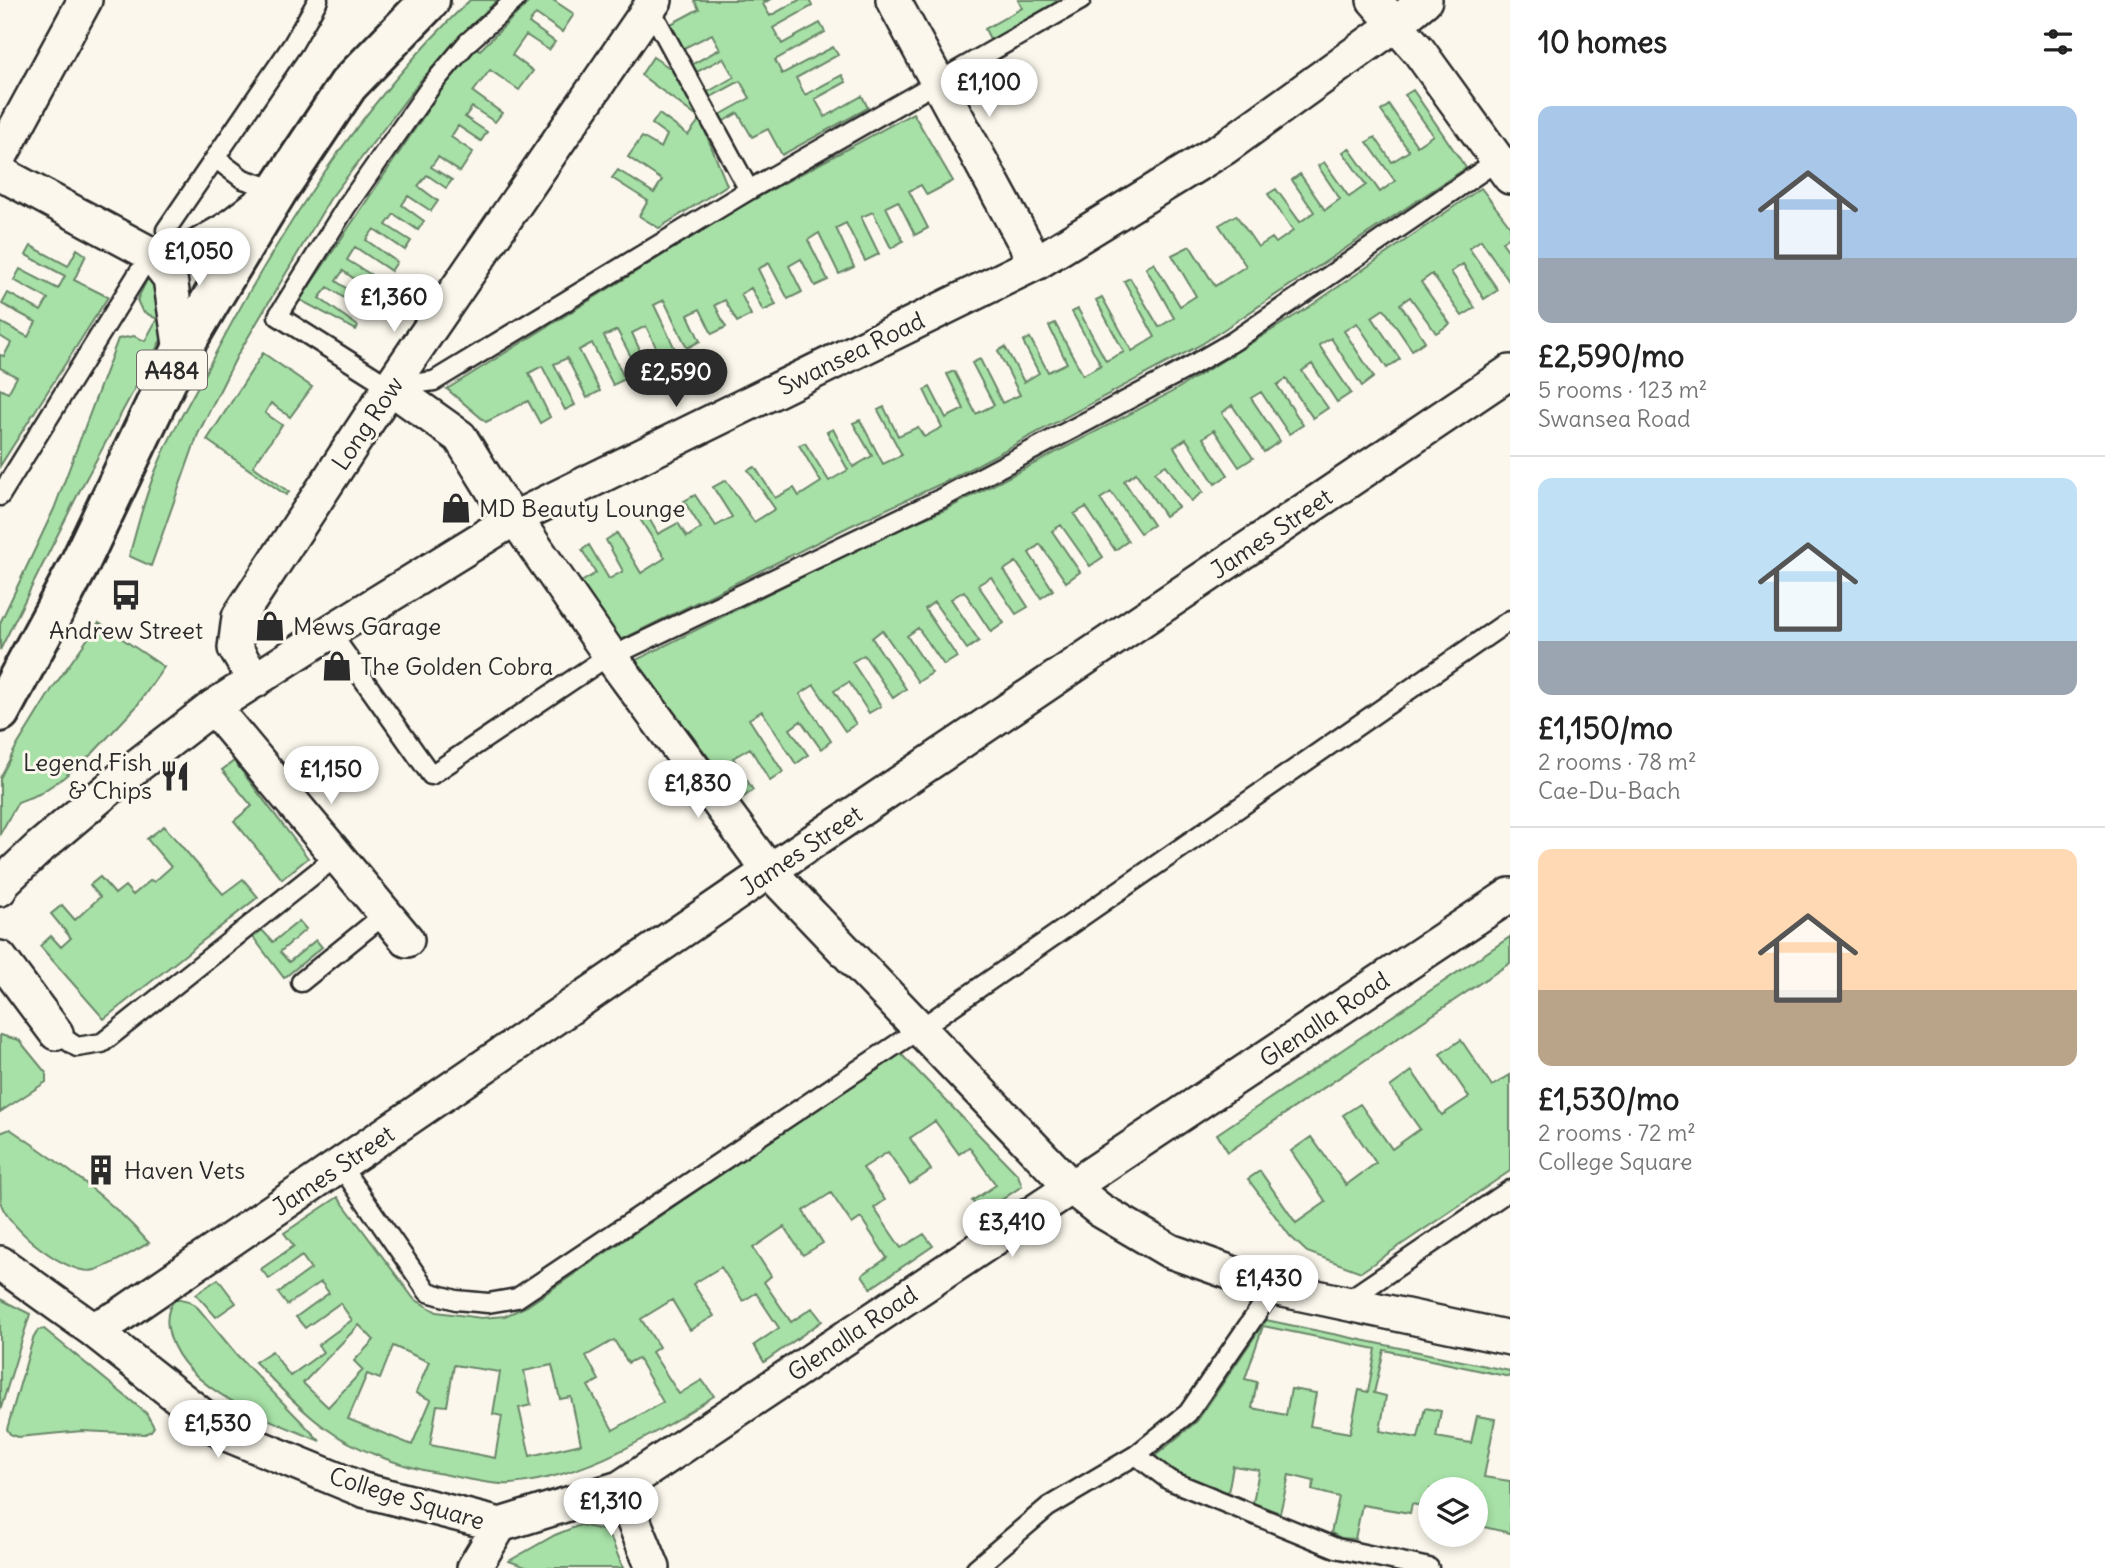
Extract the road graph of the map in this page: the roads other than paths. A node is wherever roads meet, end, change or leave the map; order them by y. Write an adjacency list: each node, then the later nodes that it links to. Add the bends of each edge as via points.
1 (85, 0): 12 (street)
2 (318, 0): 13 (lane)
3 (430, 0): 16 (main road, A484, via 348,85)
4 (516, 0): 22 (lane, via 468,42 431,86 346,207 278,316)
5 (894, 0): 11 (street)
6 (1081, 0): 11 (lane)
7 (1374, 0): 10 (street)
8 (1425, 0): 10 (street, Swansea Road)
9 (653, 4): 17 (lane); 22 (street, Long Row)
10 (1396, 24): 14 (street); 19 (street, Swansea Road, via 1224,148)
11 (938, 81): 17 (lane); 19 (street)
12 (0, 157)
13 (215, 158): 16 (lane, via 243,179); 18 (lane)
14 (1506, 163): 27 (lane, via 1182,371 940,499)
15 (0, 173): 18 (street)
16 (278, 190): 18 (street, via 188,252); 20 (main road, A484)
17 (749, 190): 22 (lane, via 434,381)
18 (152, 252): 20 (street, via 170,278); 23 (lane)
19 (1036, 263): 24 (street, Swansea Road)
20 (181, 351): 30 (main road, A484, via 82,559)
21 (1510, 372): 32 (street, James Street)
22 (390, 387): 24 (street, via 460,437); 28 (street, Long Row, via 239,617 235,648)
23 (0, 496)
24 (515, 518): 26 (street, Swansea Road); 27 (street)
25 (1510, 620): 39 (lane)
26 (330, 632): 27 (lane, via 432,775); 28 (street, Swansea Road)
27 (612, 657): 32 (street)
28 (255, 681): 29 (street, Swansea Road)
29 (213, 707): 31 (street); 33 (street, Swansea Road, via 40,847)
30 (0, 712)
31 (337, 856): 35 (street); 40 (lane, via 102,1044 77,1047)
32 (769, 871): 39 (street); 41 (street, James Street)
33 (0, 889)
34 (1510, 895): 42 (street, Glenalla Road)
35 (385, 914): 36 (street); 38 (lane)
36 (407, 940)
37 (0, 958): 40 (street)
38 (301, 982)
39 (921, 1028): 41 (lane, via 517,1298 488,1303 428,1292); 42 (street)
40 (56, 1033)
41 (340, 1165): 47 (street, James Street, via 118,1317)
42 (1071, 1187): 45 (street, via 1100,1210 1170,1251); 50 (street, Glenalla Road)
43 (1510, 1190): 46 (lane)
44 (0, 1263): 47 (street, College Square)
45 (1274, 1288): 46 (street); 49 (lane, via 1188,1413)
46 (1344, 1303): 48 (street)
47 (92, 1329): 51 (street, College Square, via 224,1433 363,1490)
48 (1510, 1338)
49 (1136, 1455): 54 (lane, via 1048,1507); 55 (lane, via 1170,1480 1336,1548)
50 (620, 1488): 51 (street, Glenalla Road); 53 (street)
51 (500, 1525): 52 (street)
52 (474, 1568)
53 (653, 1568)
54 (976, 1568)
55 (1429, 1568)

